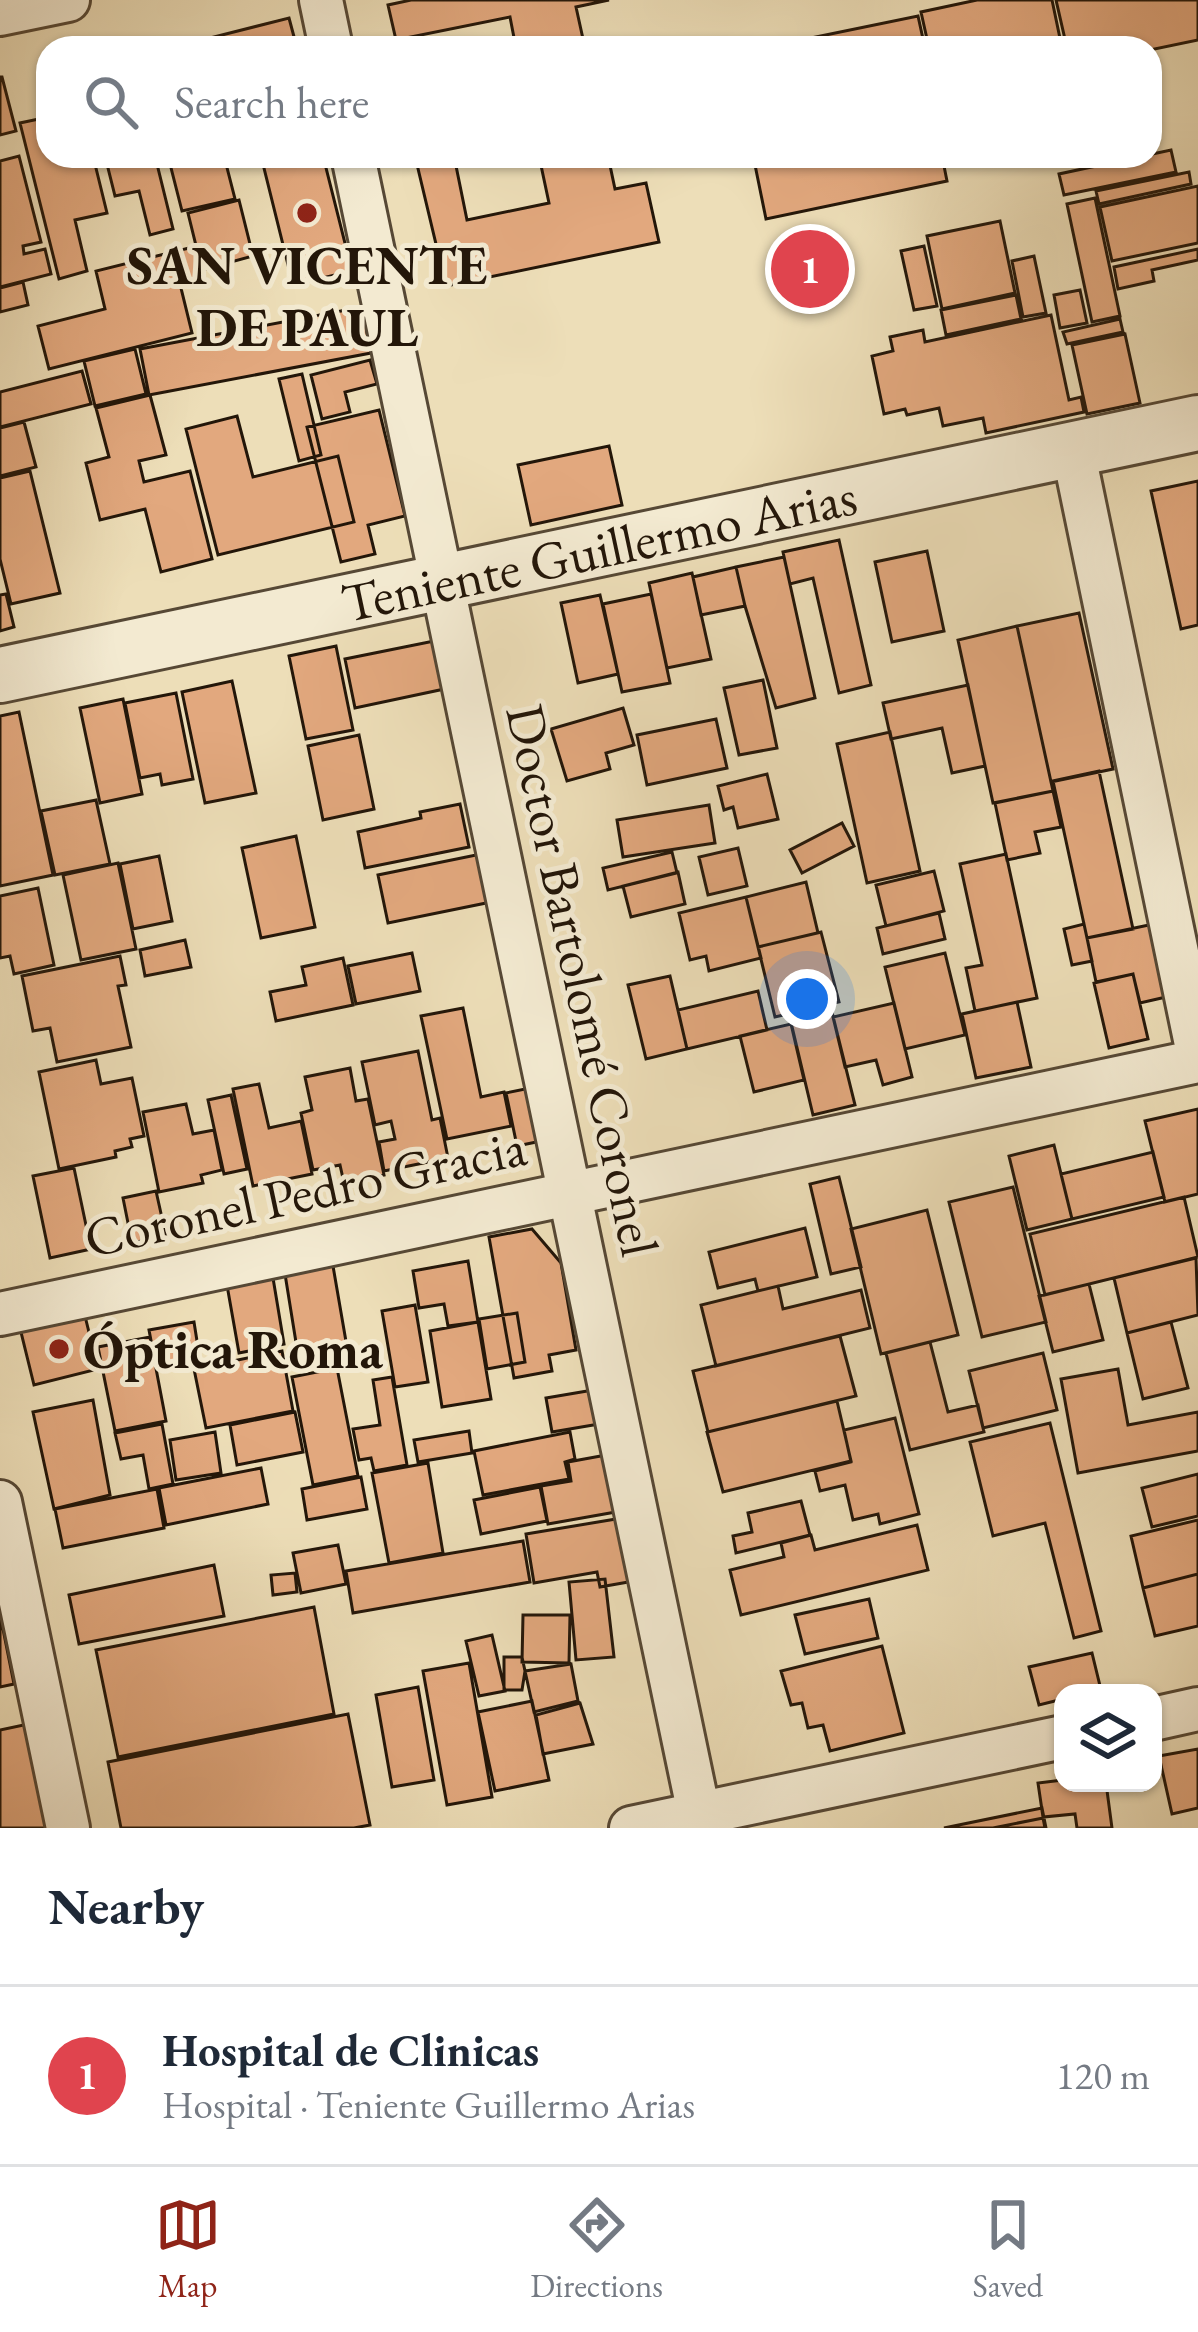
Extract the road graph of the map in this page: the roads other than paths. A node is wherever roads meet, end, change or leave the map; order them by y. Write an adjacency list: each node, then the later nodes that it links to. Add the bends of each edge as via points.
1 (68, 0): 3 (street)
2 (321, 0): 4 (street)
3 (0, 14)
4 (328, 36)
5 (355, 168): 8 (street, Doctor Bartolomé Coronel)
6 (1198, 423): 7 (street, Teniente Guillermo Arias)
7 (1073, 450): 8 (street, Teniente Guillermo Arias); 10 (street)
8 (441, 581): 9 (street, Teniente Guillermo Arias); 11 (street, Doctor Bartolomé Coronel)
9 (0, 675)
10 (1198, 1058): 11 (street, Coronel Pedro Gracia)
11 (569, 1194): 12 (street, Coronel Pedro Gracia); 17 (street, Doctor Bartolomé Coronel)
12 (0, 1314)
13 (0, 1502): 18 (street)
14 (1198, 1709): 15 (street)
15 (1162, 1717)
16 (1054, 1739): 17 (street)
17 (701, 1820): 19 (street)
18 (68, 1828)
19 (631, 1828)

